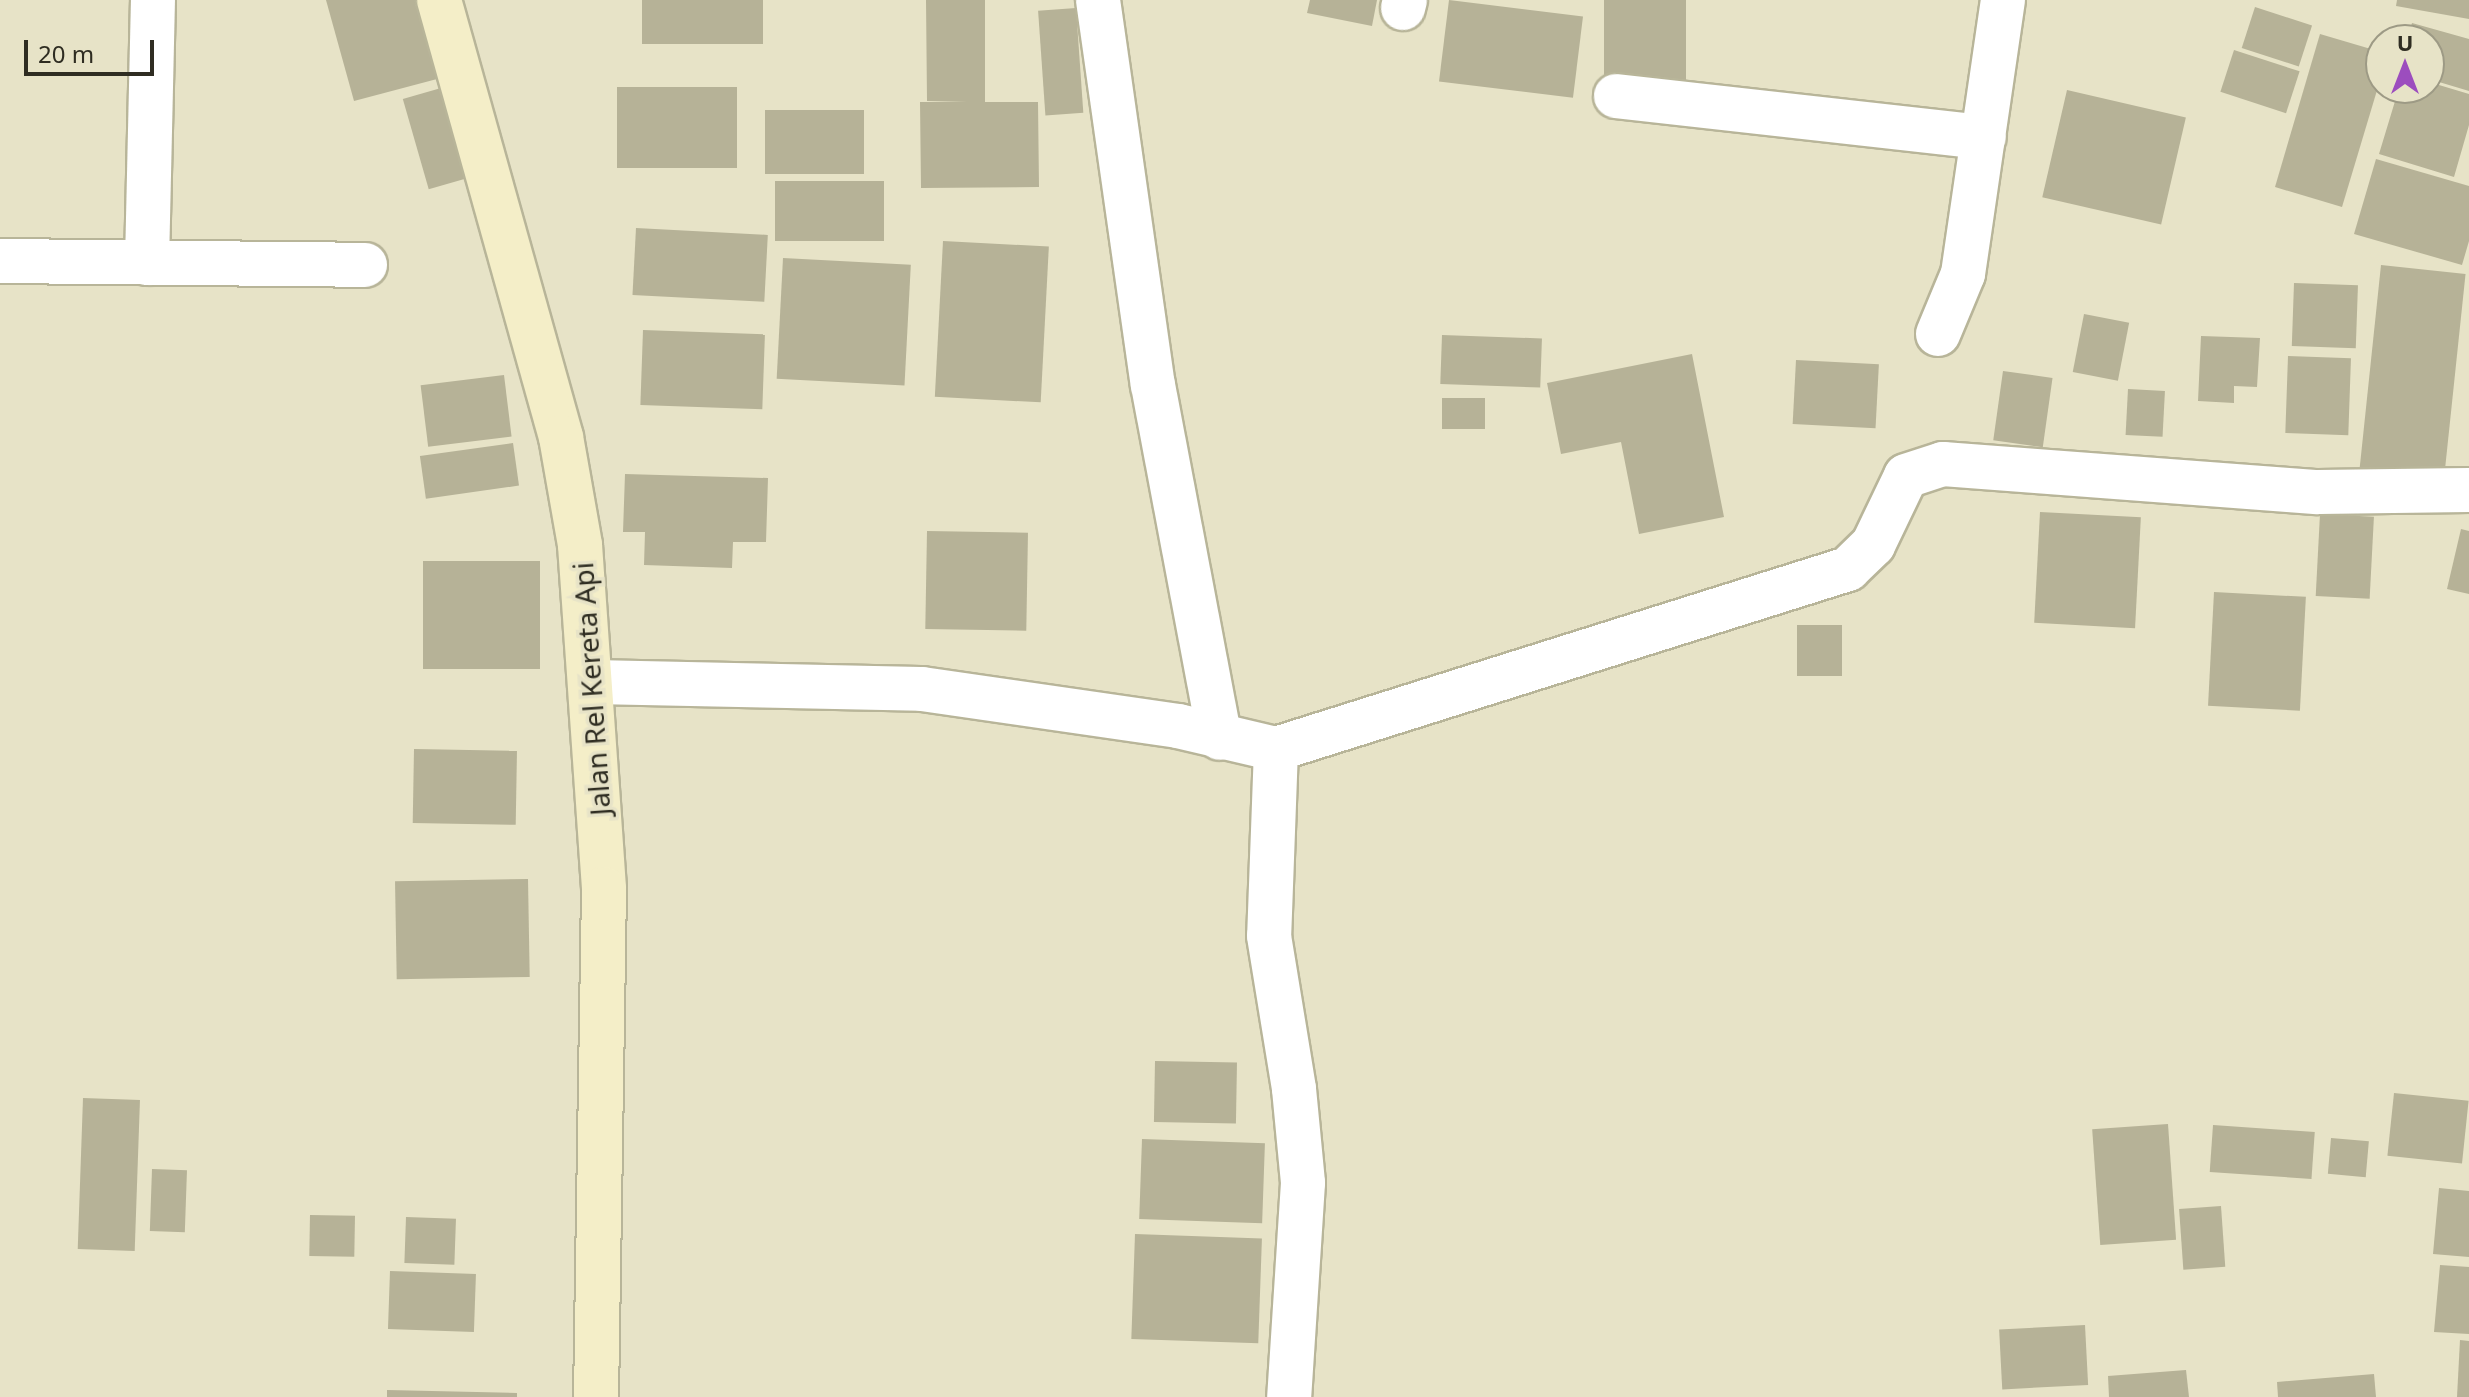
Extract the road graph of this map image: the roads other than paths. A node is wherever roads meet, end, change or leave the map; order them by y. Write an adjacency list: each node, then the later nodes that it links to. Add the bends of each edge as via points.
1 (153, 0): 8 (street)
2 (439, 0): 12 (main road, Jalan Rel Kereta Api, via 561,437 580,545)
3 (1098, 0): 13 (street, via 1153,385)
4 (2003, 0): 6 (street)
5 (1616, 96): 6 (street)
6 (1984, 137): 10 (street, via 1963,274)
7 (0, 261): 8 (street)
8 (147, 263): 9 (street)
9 (365, 265)
10 (1938, 334)
11 (2469, 490): 14 (street, via 2318,492 1943,464 1906,476 1873,545 1848,569)
12 (592, 682): 13 (street, via 922,689 1178,726); 15 (main road, Jalan Rel Kereta Api, via 604,889)
13 (1220, 738): 14 (street)
14 (1276, 749): 16 (street, via 1269,936 1303,1183)
15 (596, 1397)
16 (1289, 1397)

